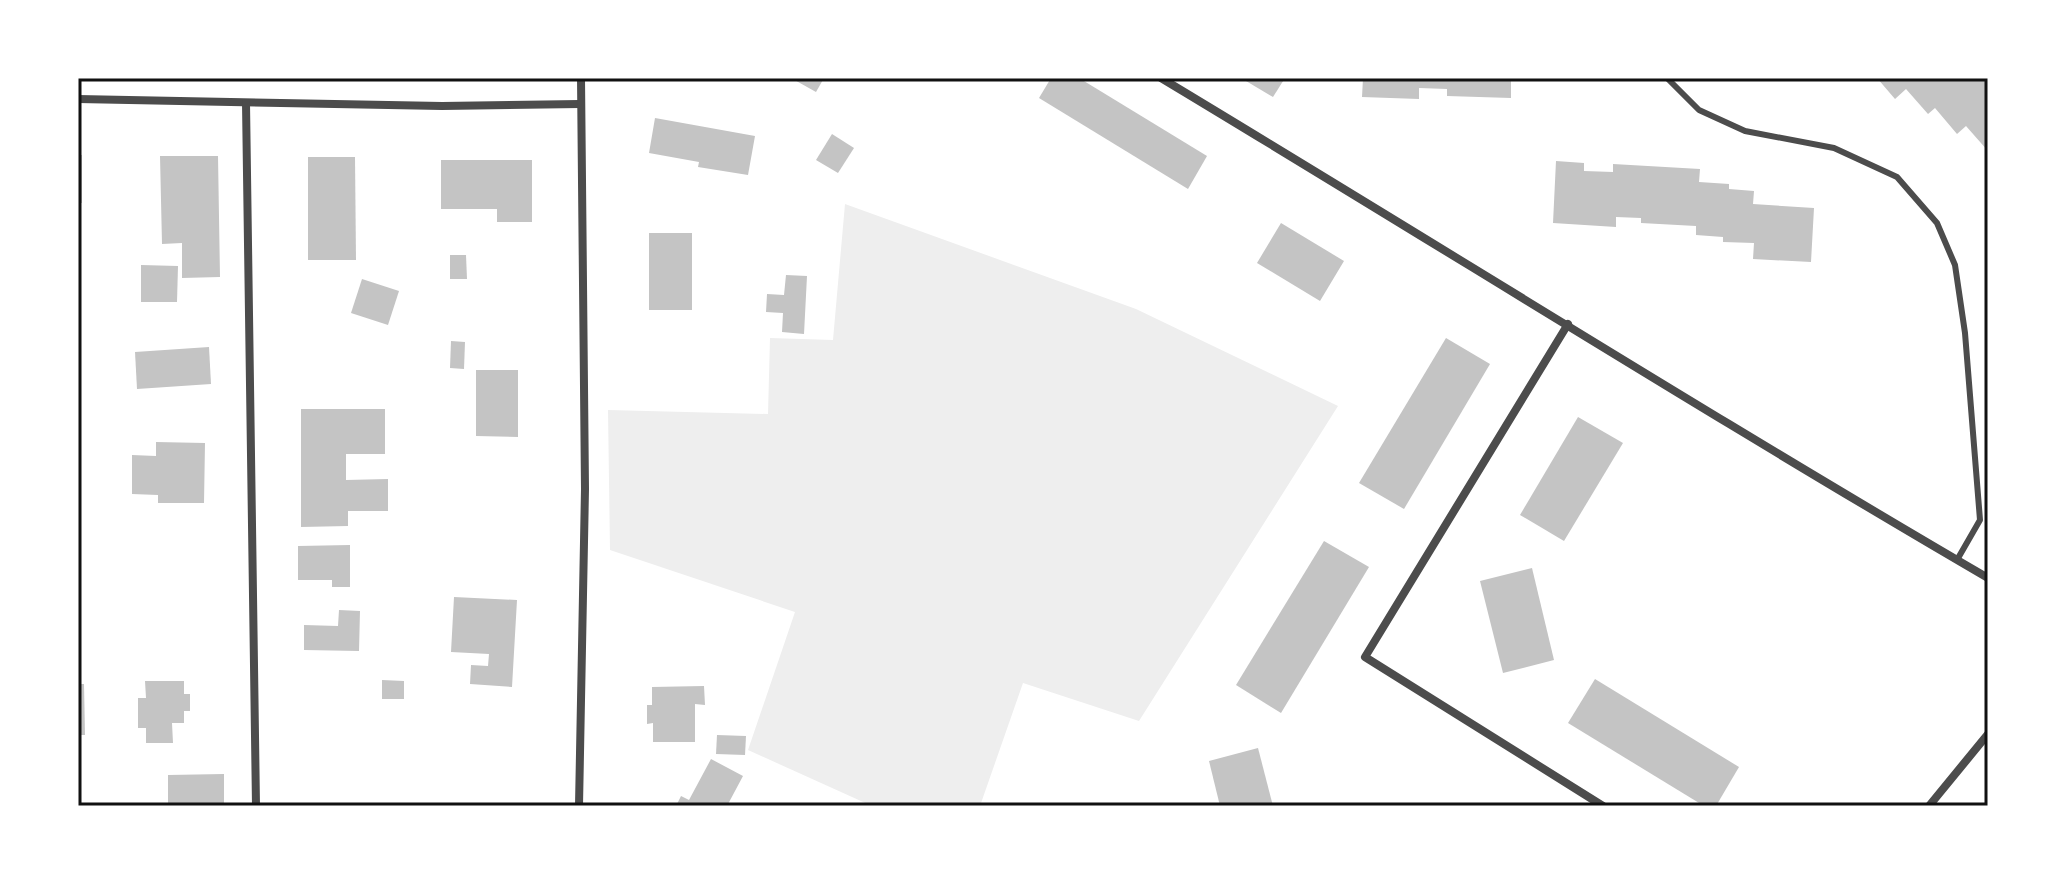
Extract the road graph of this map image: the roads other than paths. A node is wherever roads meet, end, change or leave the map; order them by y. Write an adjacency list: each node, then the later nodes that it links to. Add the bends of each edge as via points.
1 (581, 78): 6 (street)
2 (1161, 78): 7 (street)
3 (1667, 78): 8 (lane, via 1699,110 1745,131 1834,148 1897,177 1937,223 1955,265 1965,333 1980,520)
4 (78, 99): 5 (street)
5 (246, 103): 6 (street); 11 (street)
6 (580, 104): 12 (street, via 585,489)
7 (1568, 324): 8 (street); 13 (street, via 1365,657)
8 (1957, 560): 9 (street)
9 (1988, 578)
10 (1988, 734): 14 (street)
11 (256, 806)
12 (579, 806)
13 (1603, 806)
14 (1929, 806)

